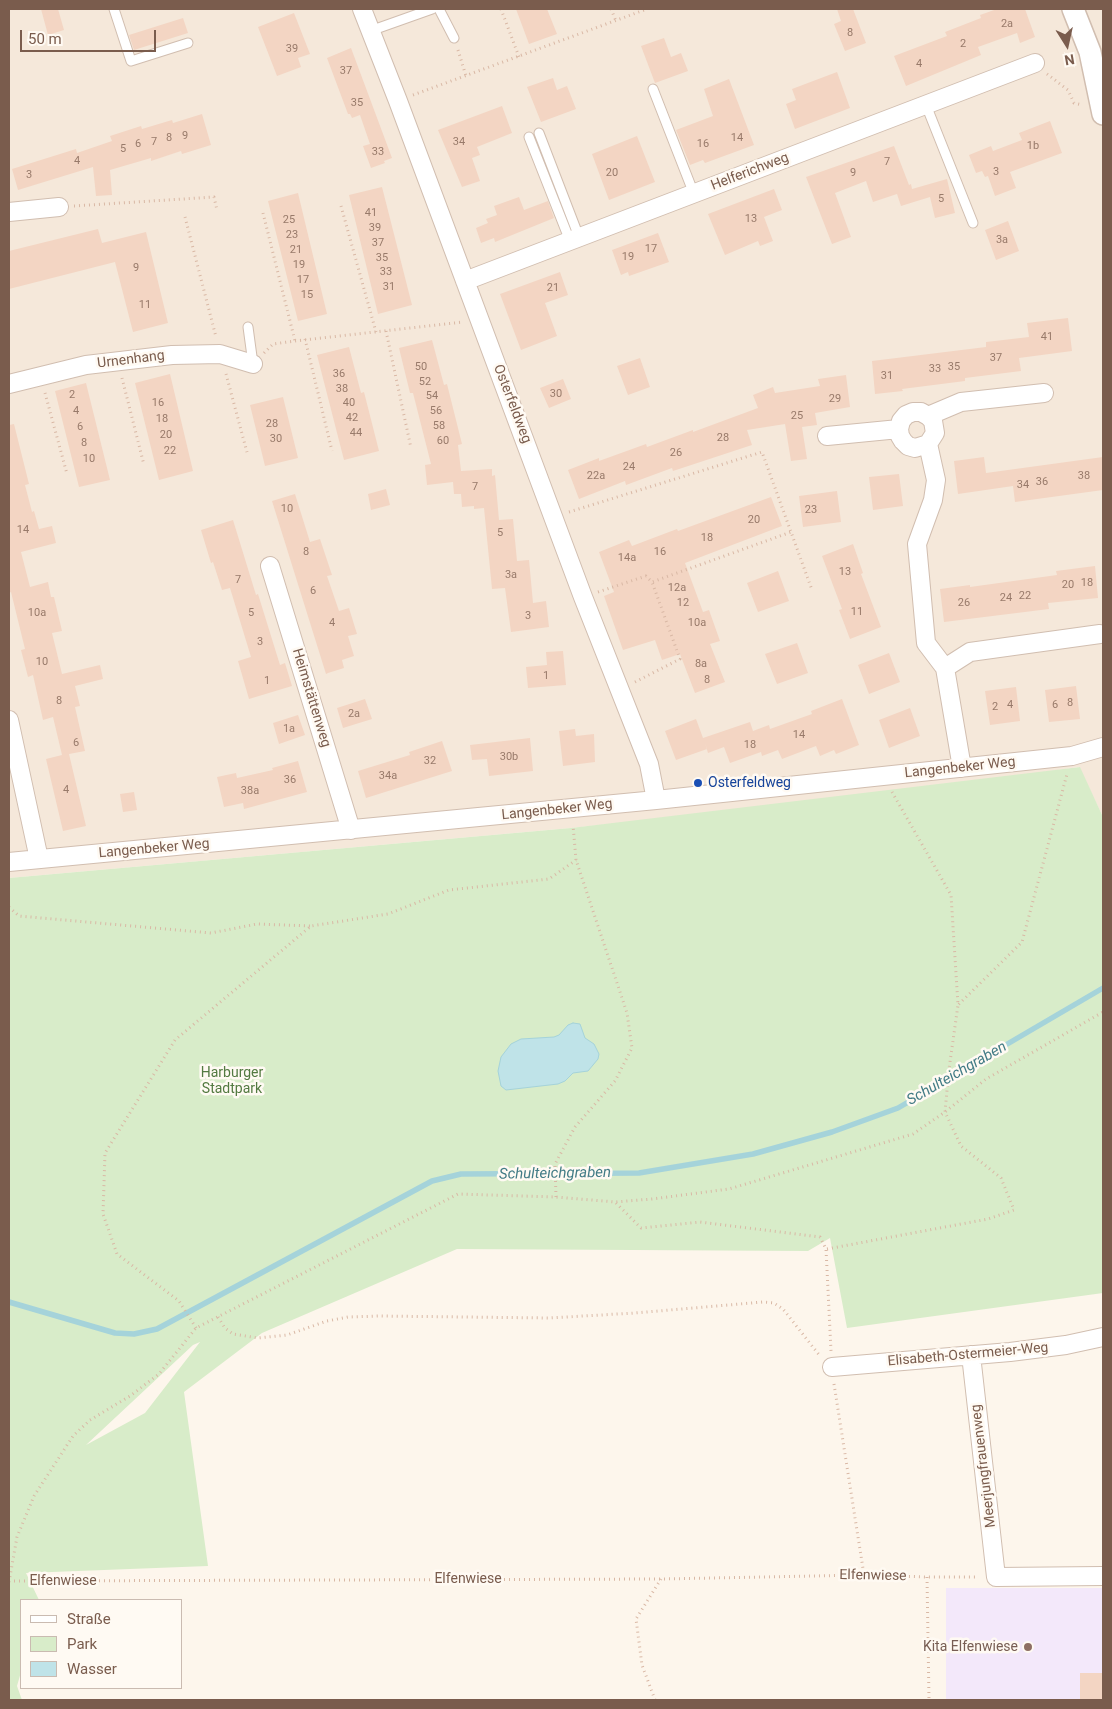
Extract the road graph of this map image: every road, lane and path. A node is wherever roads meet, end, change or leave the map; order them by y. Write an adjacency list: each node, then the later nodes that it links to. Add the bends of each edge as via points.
1 (114, 9): 12 (lane, via 131,60)
2 (362, 9): 10 (street, Osterfeldweg)
3 (432, 9): 10 (lane)
4 (439, 9): 11 (lane)
5 (501, 9): 13 (path)
6 (611, 9): 9 (path)
7 (647, 9): 9 (path)
8 (1074, 9): 16 (street)
9 (616, 20): 13 (path)
10 (370, 31): 19 (street, Osterfeldweg)
11 (454, 38): 15 (path)
12 (188, 43)
13 (519, 57): 15 (path)
14 (1036, 63): 20 (street, Helferichweg)
15 (466, 76): 19 (path)
16 (1100, 77): 21 (street)
17 (1050, 78): 21 (path, via 1068,90 1074,103)
18 (653, 89): 24 (lane)
19 (398, 101): 32 (street, Osterfeldweg)
20 (926, 105): 24 (street, Helferichweg); 30 (lane)
21 (1094, 110)
22 (539, 133): 31 (lane)
23 (529, 137): 31 (lane)
24 (694, 194): 31 (street, Helferichweg)
25 (341, 206): 36 (path)
26 (58, 207): 27 (path, via 214,196); 28 (street)
27 (217, 210)
28 (9, 212)
29 (263, 213): 38 (path)
30 (973, 223)
31 (575, 239): 32 (street, Helferichweg)
32 (465, 281): 52 (street, Osterfeldweg)
33 (467, 321): 35 (path)
34 (248, 327): 40 (lane)
35 (386, 331): 36 (path); 48 (path)
36 (376, 332): 37 (path)
37 (305, 339): 38 (path); 49 (path)
38 (295, 341): 40 (path, via 273,344)
39 (117, 360): 40 (street, Urnenhang, via 220,354); 41 (street, Urnenhang); 50 (path)
40 (253, 364)
41 (40, 376): 42 (street, Urnenhang); 51 (path)
42 (9, 384)
43 (1044, 393): 44 (street, via 961,402)
44 (928, 416): 45 (street, via 921,412 906,415); 47 (street, via 933,420 935,433)
45 (899, 429): 46 (street); 47 (street, via 903,442 908,446 915,448)
46 (827, 436)
47 (928, 444): 59 (street, via 936,480 933,500 917,544 926,642)
48 (411, 448)
49 (332, 451)
50 (144, 465)
51 (67, 474)
52 (554, 517): 53 (path, via 762,452); 57 (street, Osterfeldweg)
53 (791, 532): 55 (path); 56 (path)
54 (270, 566): 68 (street, Heimstättenweg)
55 (652, 582): 57 (path, via 646,576); 60 (path, via 680,659)
56 (812, 590)
57 (584, 597): 60 (street, Osterfeldweg)
58 (1100, 634): 59 (street, via 970,652)
59 (944, 668): 64 (street)
60 (621, 689): 66 (street, Osterfeldweg, via 649,764)
61 (9, 720): 69 (street)
62 (1103, 747): 63 (street, Langenbeker Weg)
63 (1072, 756): 64 (street, Langenbeker Weg); 74 (path, via 1022,942)
64 (962, 768): 65 (street, Langenbeker Weg)
65 (882, 776): 66 (street, Langenbeker Weg); 74 (path, via 952,895)
66 (656, 800): 67 (street, Langenbeker Weg)
67 (572, 808): 68 (street, Langenbeker Weg); 70 (path)
68 (351, 830): 69 (street, Langenbeker Weg)
69 (39, 859): 71 (street, Langenbeker Weg)
70 (576, 860): 73 (path, via 548,878 449,890 388,914); 77 (path, via 627,1013 632,1048 615,1082 575,1127 555,1164)
71 (9, 862)
72 (9, 907): 73 (path, via 19,916 211,933 257,924)
73 (311, 926): 81 (path, via 176,1040 105,1153 103,1214 117,1254 178,1301)
74 (958, 1005): 76 (path)
75 (1103, 1012): 76 (path, via 986,1079)
76 (945, 1112): 78 (path, via 913,1134 729,1189); 79 (path, via 961,1146 1001,1178 1014,1210 988,1219)
77 (556, 1197): 78 (path); 80 (path, via 458,1194)
78 (615, 1202): 79 (path, via 641,1228 700,1222 820,1237)
79 (826, 1249): 84 (path)
80 (218, 1317): 81 (path); 84 (path, via 224,1328 233,1334 258,1338 287,1335 348,1317 549,1318 763,1302 774,1303 783,1309)
81 (196, 1328): 90 (path, via 159,1374 90,1420 73,1436 34,1496 17,1537)
82 (1103, 1337): 83 (street, Elisabeth-Ostermeier-Weg, via 1066,1345)
83 (971, 1355): 84 (street, Elisabeth-Ostermeier-Weg); 88 (street, Meerjungfrauenweg)
84 (832, 1367): 85 (path)
85 (864, 1575): 87 (path, Elfenwiese); 89 (path, Elfenwiese)
86 (1103, 1576): 88 (street)
87 (927, 1577): 88 (path, Elfenwiese); 92 (path, Elfenwiese)
88 (996, 1577)
89 (662, 1578): 90 (path, Elfenwiese); 91 (path, via 636,1619 642,1665)
90 (9, 1581)
91 (655, 1700)
92 (930, 1700)

